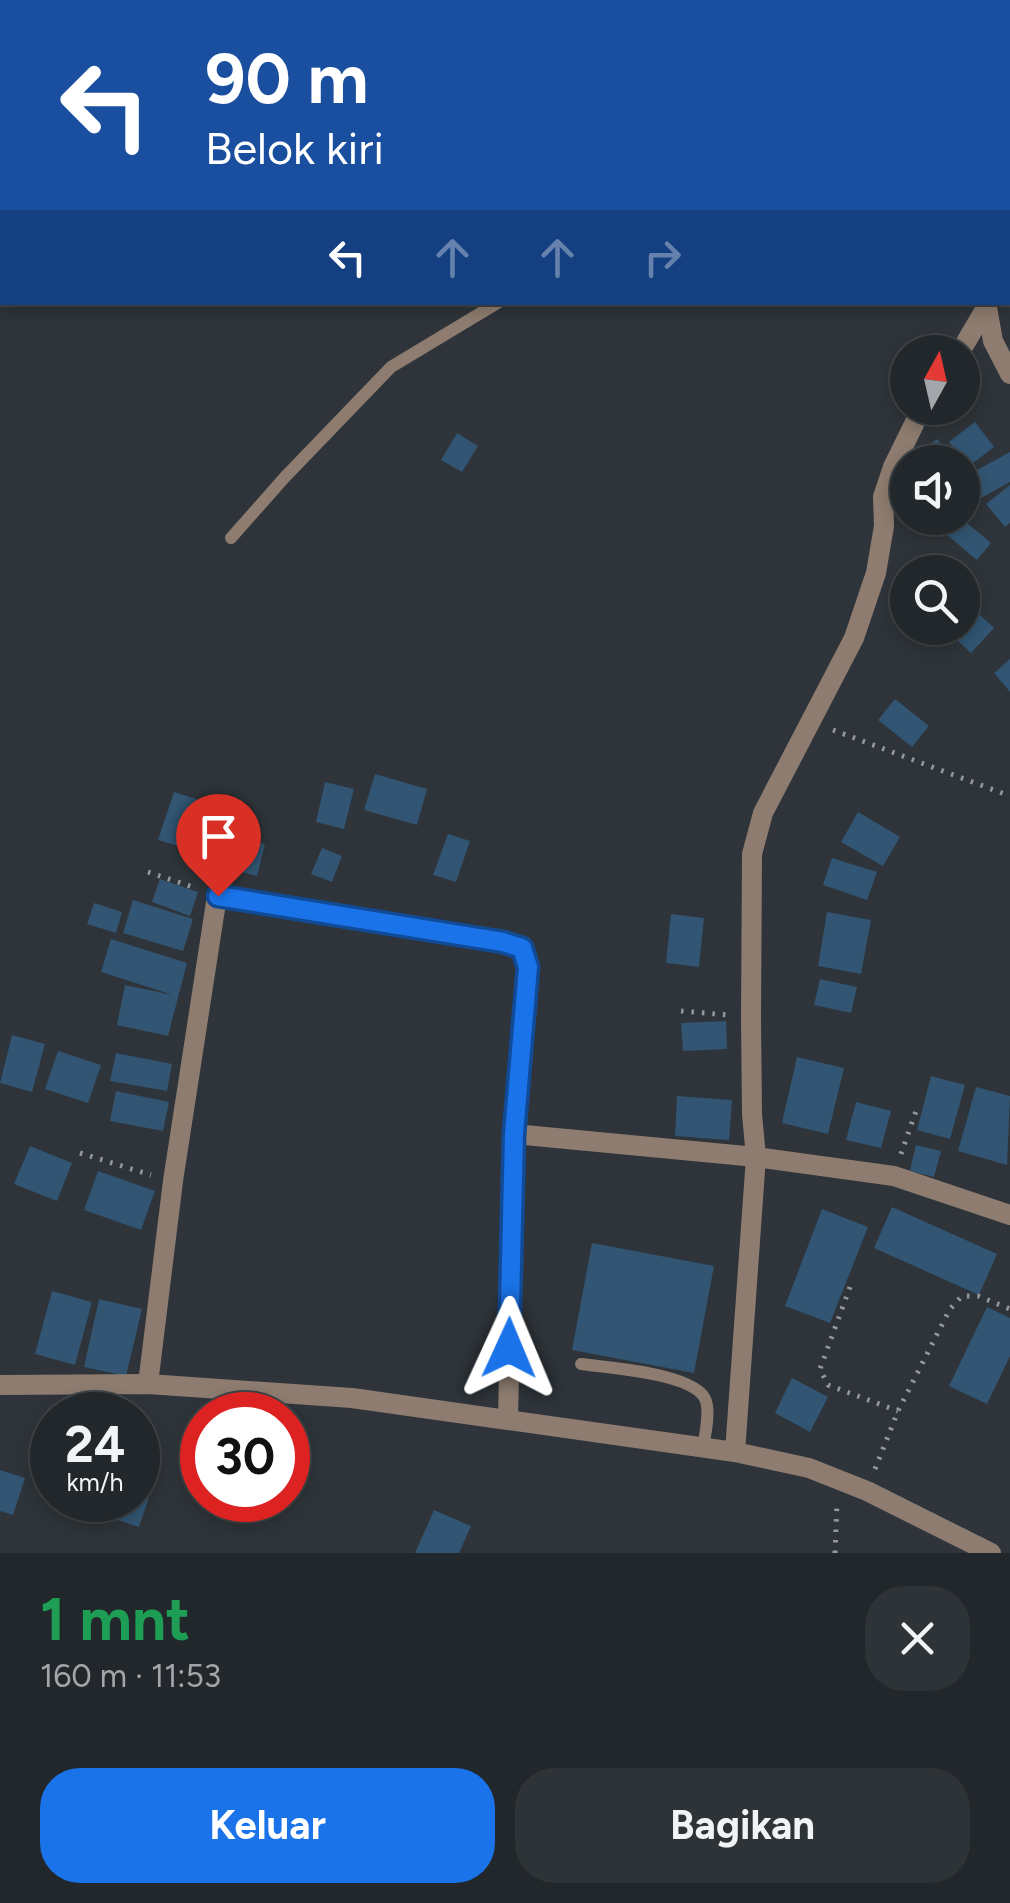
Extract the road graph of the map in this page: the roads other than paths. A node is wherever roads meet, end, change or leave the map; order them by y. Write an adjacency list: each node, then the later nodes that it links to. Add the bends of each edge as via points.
1 (495, 305): 6 (lane, via 391,367)
2 (986, 305): 3 (street); 4 (street)
3 (969, 335)
4 (1010, 374)
5 (914, 425): 8 (street, via 884,497 876,573 854,638 764,812 752,854)
6 (230, 538)
7 (514, 1134): 8 (street); 12 (street, via 528,967 522,948 218,896); 13 (street)
8 (756, 1158): 9 (street, via 894,1176); 15 (street)
9 (1010, 1216)
10 (581, 1364): 14 (lane, via 700,1390 708,1403)
11 (0, 1384): 12 (street)
12 (148, 1384): 13 (street, via 352,1398)
13 (508, 1420): 14 (street)
14 (704, 1448): 15 (street)
15 (735, 1452): 16 (street, via 809,1468)
16 (992, 1553)

